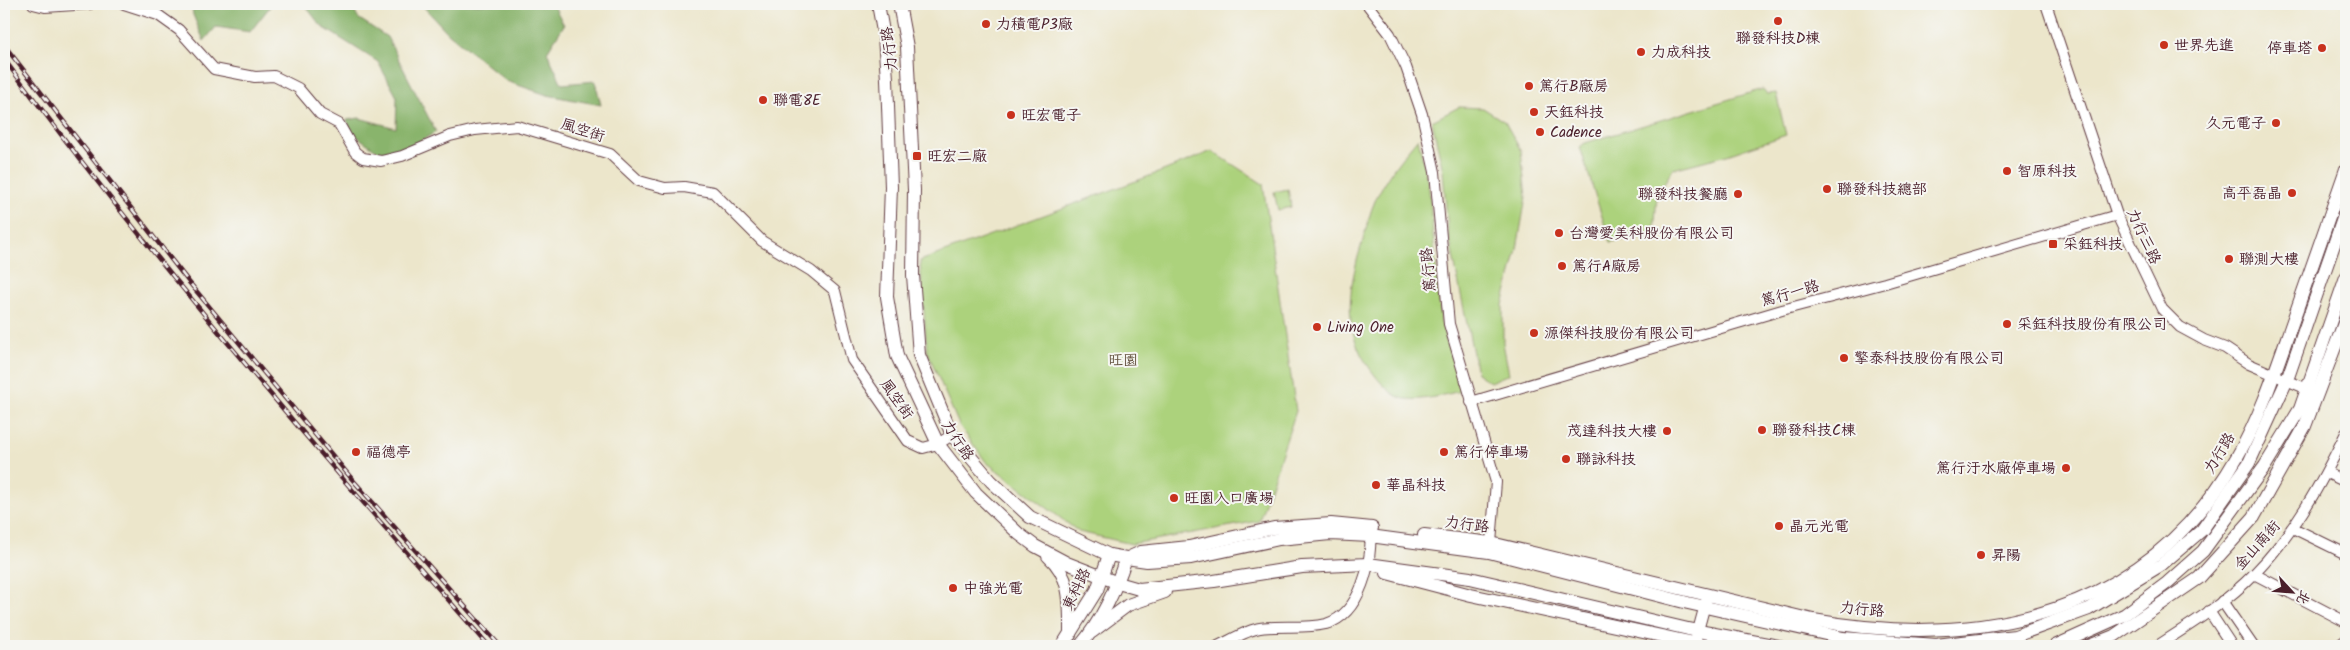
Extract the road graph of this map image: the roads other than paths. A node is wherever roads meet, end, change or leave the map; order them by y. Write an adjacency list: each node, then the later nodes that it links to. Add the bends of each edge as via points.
1 (33, 4): 2 (street, via 44,7)
2 (90, 4)
3 (124, 4): 19 (street, 風空街, via 158,15 179,30 214,69 254,77 274,76 298,88 320,114 339,124 355,152 363,158 381,161 450,136 517,126 610,154 639,181 665,188 684,187 713,192 762,241 811,271 835,291 852,360 908,441 923,448)
4 (878, 4): 19 (street, 力行路, via 885,54 890,148 887,297 897,356)
5 (899, 4): 18 (street, 力行路, via 907,47 914,190 913,275 919,355)
6 (1367, 4): 16 (street, 篤行路, via 1390,34 1406,66 1422,114 1435,172 1449,324)
7 (2046, 4): 10 (street, 力行三路)
8 (2346, 169): 13 (street, 力行路)
9 (2346, 210): 14 (street, 力行路)
10 (2117, 215): 13 (street, 力行三路, via 2162,309 2180,327 2225,348 2249,364); 16 (street, 篤行一路)
11 (2346, 277): 15 (street)
12 (2346, 318): 15 (street)
13 (2275, 374): 14 (street, 力行三路); 34 (street, 力行路, via 2237,458 2196,519 2154,557 2085,599 2015,622 1951,630 1845,626)
14 (2287, 380): 15 (street, 力行三路); 34 (street, 力行路, via 2249,463 2202,530 2161,565 2090,609 2015,636 1936,645 1843,638)
15 (2313, 391): 46 (street, via 2265,466 2203,551 2124,615); 47 (street, via 2305,426 2254,517 2199,578 2114,636)
16 (1471, 402): 24 (street, 篤行路, via 1496,482)
17 (2346, 434): 20 (street, 金山南街)
18 (952, 435): 19 (street); 27 (street, 力行路, via 990,481 1030,517)
19 (938, 444): 25 (street, 力行路, via 976,493)
20 (2327, 473): 21 (street); 22 (street, 金山南街)
21 (2346, 482)
22 (2293, 528): 26 (street); 30 (street, 金山南街)
23 (1370, 532): 24 (street, 力行路); 28 (street, 力行路, via 1279,539 1190,558 1147,561); 29 (street); 34 (street, 力行路, via 1490,552)
24 (1491, 543): 34 (street, 力行路)
25 (1035, 546): 31 (street, 力行路); 41 (street, via 1051,560 1068,585 1070,604)
26 (2346, 554)
27 (1109, 555): 28 (street, 力行路); 31 (street, 東科路)
28 (1126, 558): 33 (street)
29 (1368, 567): 32 (street, 力行路, via 1349,564 1302,567); 39 (street, 力行路, via 1480,597); 43 (street, via 1350,609 1337,620 1325,624 1258,628)
30 (2254, 574): 35 (street, 金山南街); 37 (street)
31 (1102, 578): 33 (street, 力行路); 41 (street, 東科路)
32 (1214, 581): 33 (street, 力行路, via 1139,589); 38 (street, via 1154,595 1128,605)
33 (1118, 583): 38 (street)
34 (1707, 600): 39 (street)
35 (2222, 601): 36 (street, 金山南街); 50 (street)
36 (2209, 611): 48 (street, 金山南街); 49 (street)
37 (2346, 622)
38 (1092, 632): 42 (street)
39 (1696, 640): 44 (street, 力行路); 45 (street, 力行路)
40 (2346, 640): 51 (street)
41 (1066, 642)
42 (1080, 646)
43 (1218, 646)
44 (1708, 646)
45 (1778, 646)
46 (2056, 646)
47 (2089, 646)
48 (2158, 646)
49 (2232, 646)
50 (2252, 646)
51 (2338, 646)

